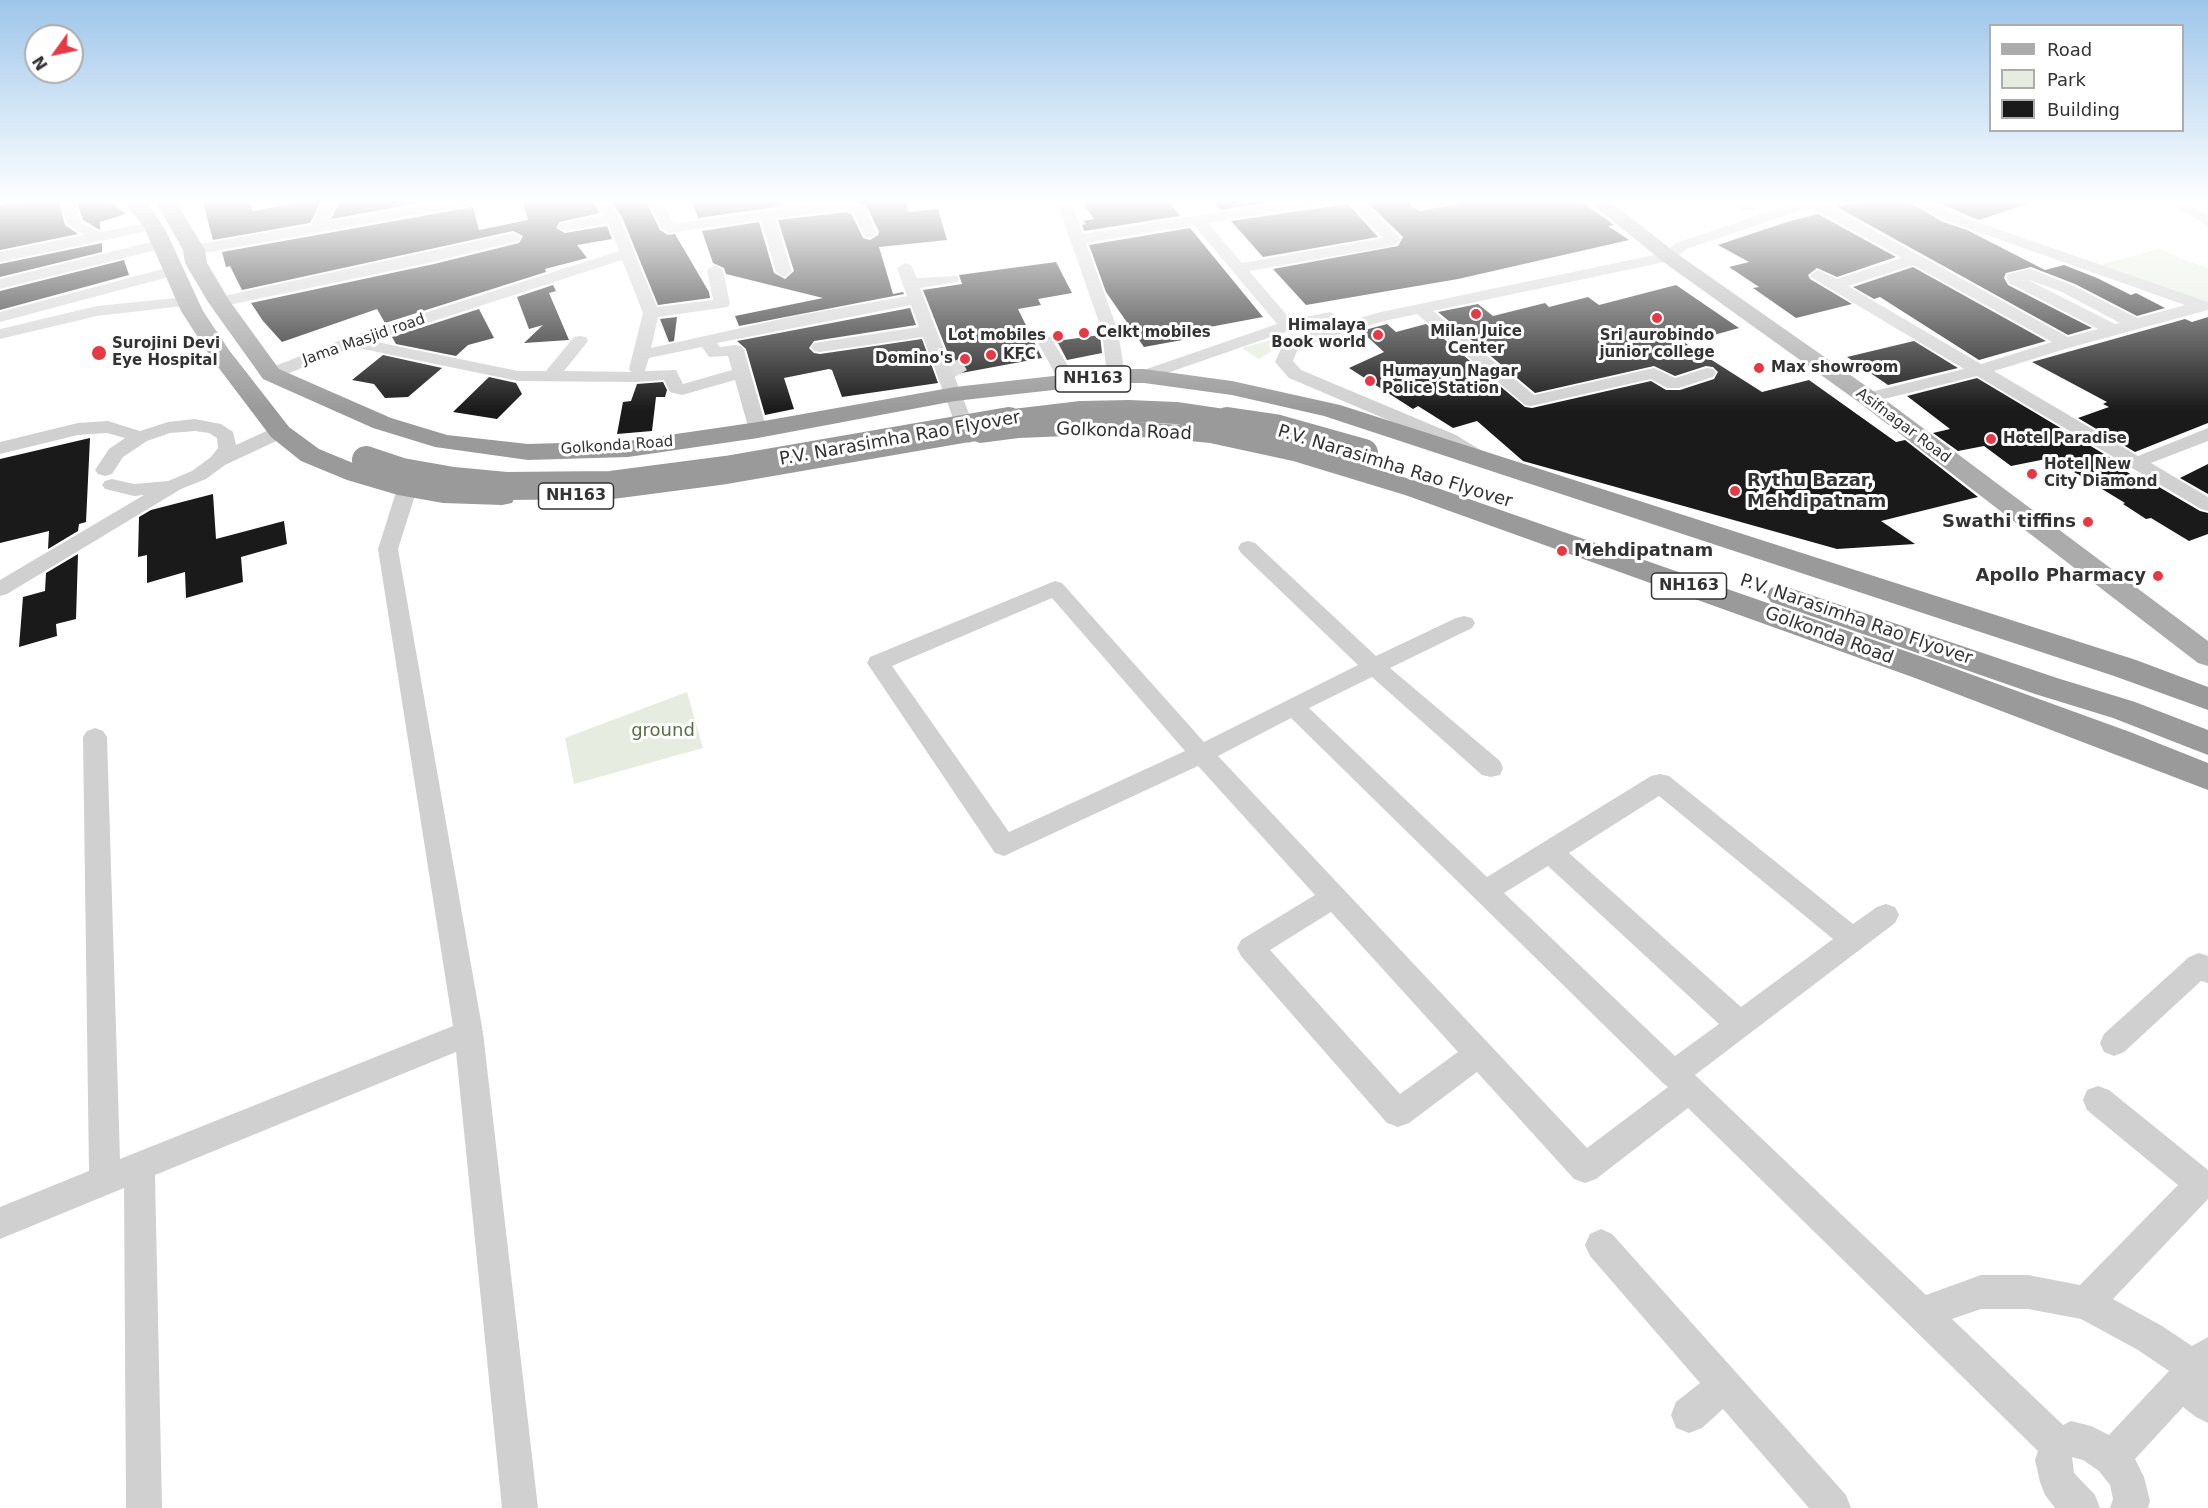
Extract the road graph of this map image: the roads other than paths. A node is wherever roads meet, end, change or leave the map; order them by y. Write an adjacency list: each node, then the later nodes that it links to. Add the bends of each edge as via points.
1 (47, 269): 19 (street)
2 (200, 269): 23 (highway, Golkonda Road / NH163)
3 (375, 269): 23 (street)
4 (577, 269): 35 (street, Jama Masjid road)
5 (634, 269): 26 (street)
6 (905, 269): 21 (street)
7 (1087, 269): 44 (street, via 1110,331)
8 (1240, 269): 29 (street)
9 (1557, 269): 29 (street)
10 (1576, 269): 25 (street)
11 (1701, 269): 51 (main road, Asifnagar Road)
12 (1883, 269): 20 (street)
13 (1933, 269): 37 (street)
14 (2098, 269): 24 (street)
15 (716, 270): 26 (street, via 722,304)
16 (174, 271): 22 (highway, Golkonda Road / NH163); 27 (street)
17 (1818, 275): 20 (street)
18 (951, 279): 21 (street)
19 (0, 284)
20 (1836, 285): 40 (street)
21 (913, 292): 31 (street); 33 (street)
22 (186, 302): 32 (street, via 97,311); 50 (highway, Golkonda Road / NH163)
23 (219, 303): 42 (highway, Golkonda Road / NH163)
24 (2205, 307): 28 (street)
25 (1421, 309): 41 (street, via 1531,401 1654,373 1673,384); 61 (street, via 1305,339 1289,348 1284,362 1295,374 1449,439)
26 (651, 313): 39 (street)
27 (0, 317)
28 (2135, 324): 30 (street); 30 (street, via 2030,274 2014,277)
29 (1287, 326): 45 (street)
30 (2113, 330): 37 (street)
31 (928, 331): 38 (street); 49 (street)
32 (0, 334)
33 (705, 340): 39 (street); 43 (street, via 716,353 735,350)
34 (580, 341): 46 (street)
35 (352, 342): 42 (street, Jama Masjid road); 46 (street, via 518,376)
36 (1045, 342): 48 (street)
37 (2066, 343): 40 (street)
38 (820, 347)
39 (641, 355): 47 (street)
40 (1980, 370): 51 (street); 63 (street)
41 (1707, 373)
42 (272, 374): 53 (highway, Golkonda Road / NH163, via 382,423 444,442 528,452 628,448); 60 (highway, P.V. Narasimha Rao Flyover, via 301,401)
43 (741, 374): 47 (street, via 682,390 676,388 670,374); 53 (street)
44 (1116, 376): 45 (highway, Golkonda Road / NH163); 48 (highway, Golkonda Road / NH163)
45 (1144, 376): 61 (highway, Golkonda Road / NH163, via 1232,388 1331,410)
46 (550, 377): 47 (street)
47 (636, 377)
48 (1068, 381): 49 (highway, Golkonda Road / NH163)
49 (963, 387): 52 (highway, Golkonda Road / NH163); 57 (street)
50 (248, 389): 54 (highway, Golkonda Road / NH163); 60 (highway, P.V. Narasimha Rao Flyover, via 304,432 333,447)
51 (1877, 396): 70 (main road); 71 (main road, Asifnagar Road)
52 (920, 401): 53 (highway, Golkonda Road / NH163); 58 (highway)
53 (758, 430)
54 (279, 432): 62 (street); 65 (highway, Golkonda Road / NH163, via 310,455)
55 (2208, 434): 63 (street)
56 (140, 437): 59 (street, via 108,427 78,429); 62 (street, via 168,428 214,428 226,436 227,448); 64 (street, via 116,453 108,478 134,490)
57 (969, 437): 58 (highway, Golkonda Road / NH163); 80 (highway, Golkonda Road / NH163, via 1092,427 1159,430 1210,435 1299,454 1414,489 1915,666)
58 (933, 444): 65 (highway, Golkonda Road / NH163, via 626,493 543,498 443,495)
59 (0, 448)
60 (376, 454): 75 (highway, P.V. Narasimha Rao Flyover, via 517,470 614,470 1028,403 1129,398 1228,406 1282,415 1373,440 1980,643); 77 (highway, P.V. Narasimha Rao Flyover, bridge, via 402,472 453,481 506,486 610,485 726,470 1032,417 1130,411 1226,420 1275,428 1364,453 2124,710)
61 (1482, 459): 73 (highway, Golkonda Road / NH163, via 2126,668)
62 (218, 461): 64 (street, via 199,475)
63 (2136, 464): 66 (street)
64 (174, 485): 68 (street)
65 (406, 489): 88 (street, via 388,549)
66 (2208, 505)
67 (1248, 548): 72 (street)
68 (0, 589)
69 (1464, 623): 72 (street)
70 (2208, 638)
71 (2208, 656)
72 (1374, 667): 74 (street); 79 (street)
73 (2208, 699)
74 (1293, 706): 78 (street); 82 (street)
75 (2208, 724)
76 (95, 737): 94 (street)
77 (2208, 743)
78 (1201, 754): 78 (street, via 1004,846 878,663 1055,588); 83 (street)
79 (1491, 768)
80 (2208, 777)
81 (1550, 852): 82 (street); 85 (street, via 1660,783); 87 (street)
82 (1485, 891): 91 (street)
83 (1334, 897): 90 (street); 90 (street, via 1251,948 1398,1113)
84 (1886, 915): 85 (street)
85 (1852, 940): 87 (street)
86 (2208, 971): 89 (street, via 2199,965)
87 (1740, 1024): 91 (street)
88 (469, 1033): 93 (street); 107 (street)
89 (2114, 1043)
90 (1479, 1054): 91 (street, via 1585,1168)
91 (1682, 1081): 98 (street)
92 (2098, 1100): 97 (street, via 2201,1184)
93 (139, 1166): 94 (street); 106 (street)
94 (105, 1180): 95 (street)
95 (0, 1223)
96 (1601, 1245): 100 (street)
97 (2086, 1303): 98 (street, via 2028,1292 1981,1292); 99 (street)
98 (1921, 1313): 103 (street)
99 (2195, 1368): 101 (street); 104 (street)
100 (1724, 1385): 102 (street); 108 (street)
101 (2208, 1405)
102 (1689, 1416)
103 (2058, 1445): 104 (street, via 2071,1440 2091,1444); 105 (street, via 2052,1460 2058,1482)
104 (2112, 1458): 109 (street, via 2126,1478 2132,1501)
105 (2071, 1505)
106 (144, 1508)
107 (520, 1508)
108 (1833, 1508)
109 (2128, 1508)

